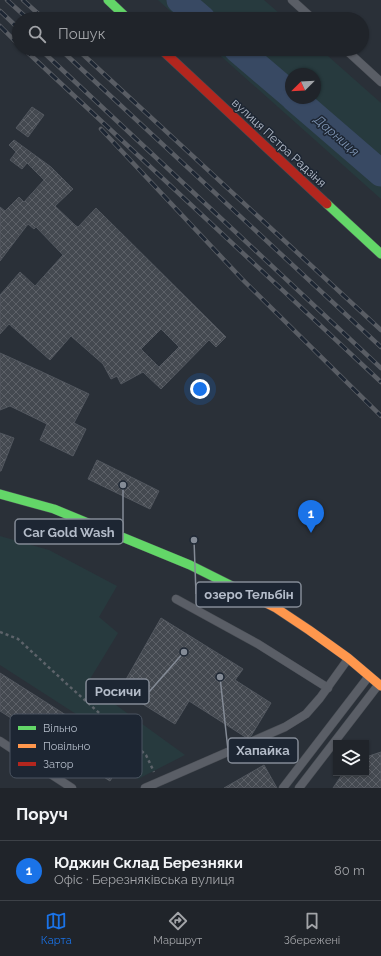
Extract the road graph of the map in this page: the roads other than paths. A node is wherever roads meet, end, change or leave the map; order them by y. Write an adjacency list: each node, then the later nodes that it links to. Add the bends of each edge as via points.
1 (108, 0): 3 (street)
2 (292, 0): 4 (lane)
3 (121, 12)
4 (305, 12)
5 (169, 56): 8 (street, вулиця Петра Радзіня)
6 (353, 56): 7 (lane)
7 (381, 82)
8 (381, 254)
9 (0, 494): 11 (street, via 54,509 190,565 276,608)
10 (176, 598): 14 (lane, via 258,644)
11 (348, 658): 12 (street); 14 (lane)
12 (370, 676): 13 (street); 20 (lane)
13 (380, 685): 21 (lane)
14 (328, 688): 19 (lane, via 306,714 285,727)
15 (0, 741): 16 (lane)
16 (10, 748)
17 (57, 778): 18 (lane)
18 (72, 788)
19 (145, 788)
20 (283, 788)
21 (299, 788)

